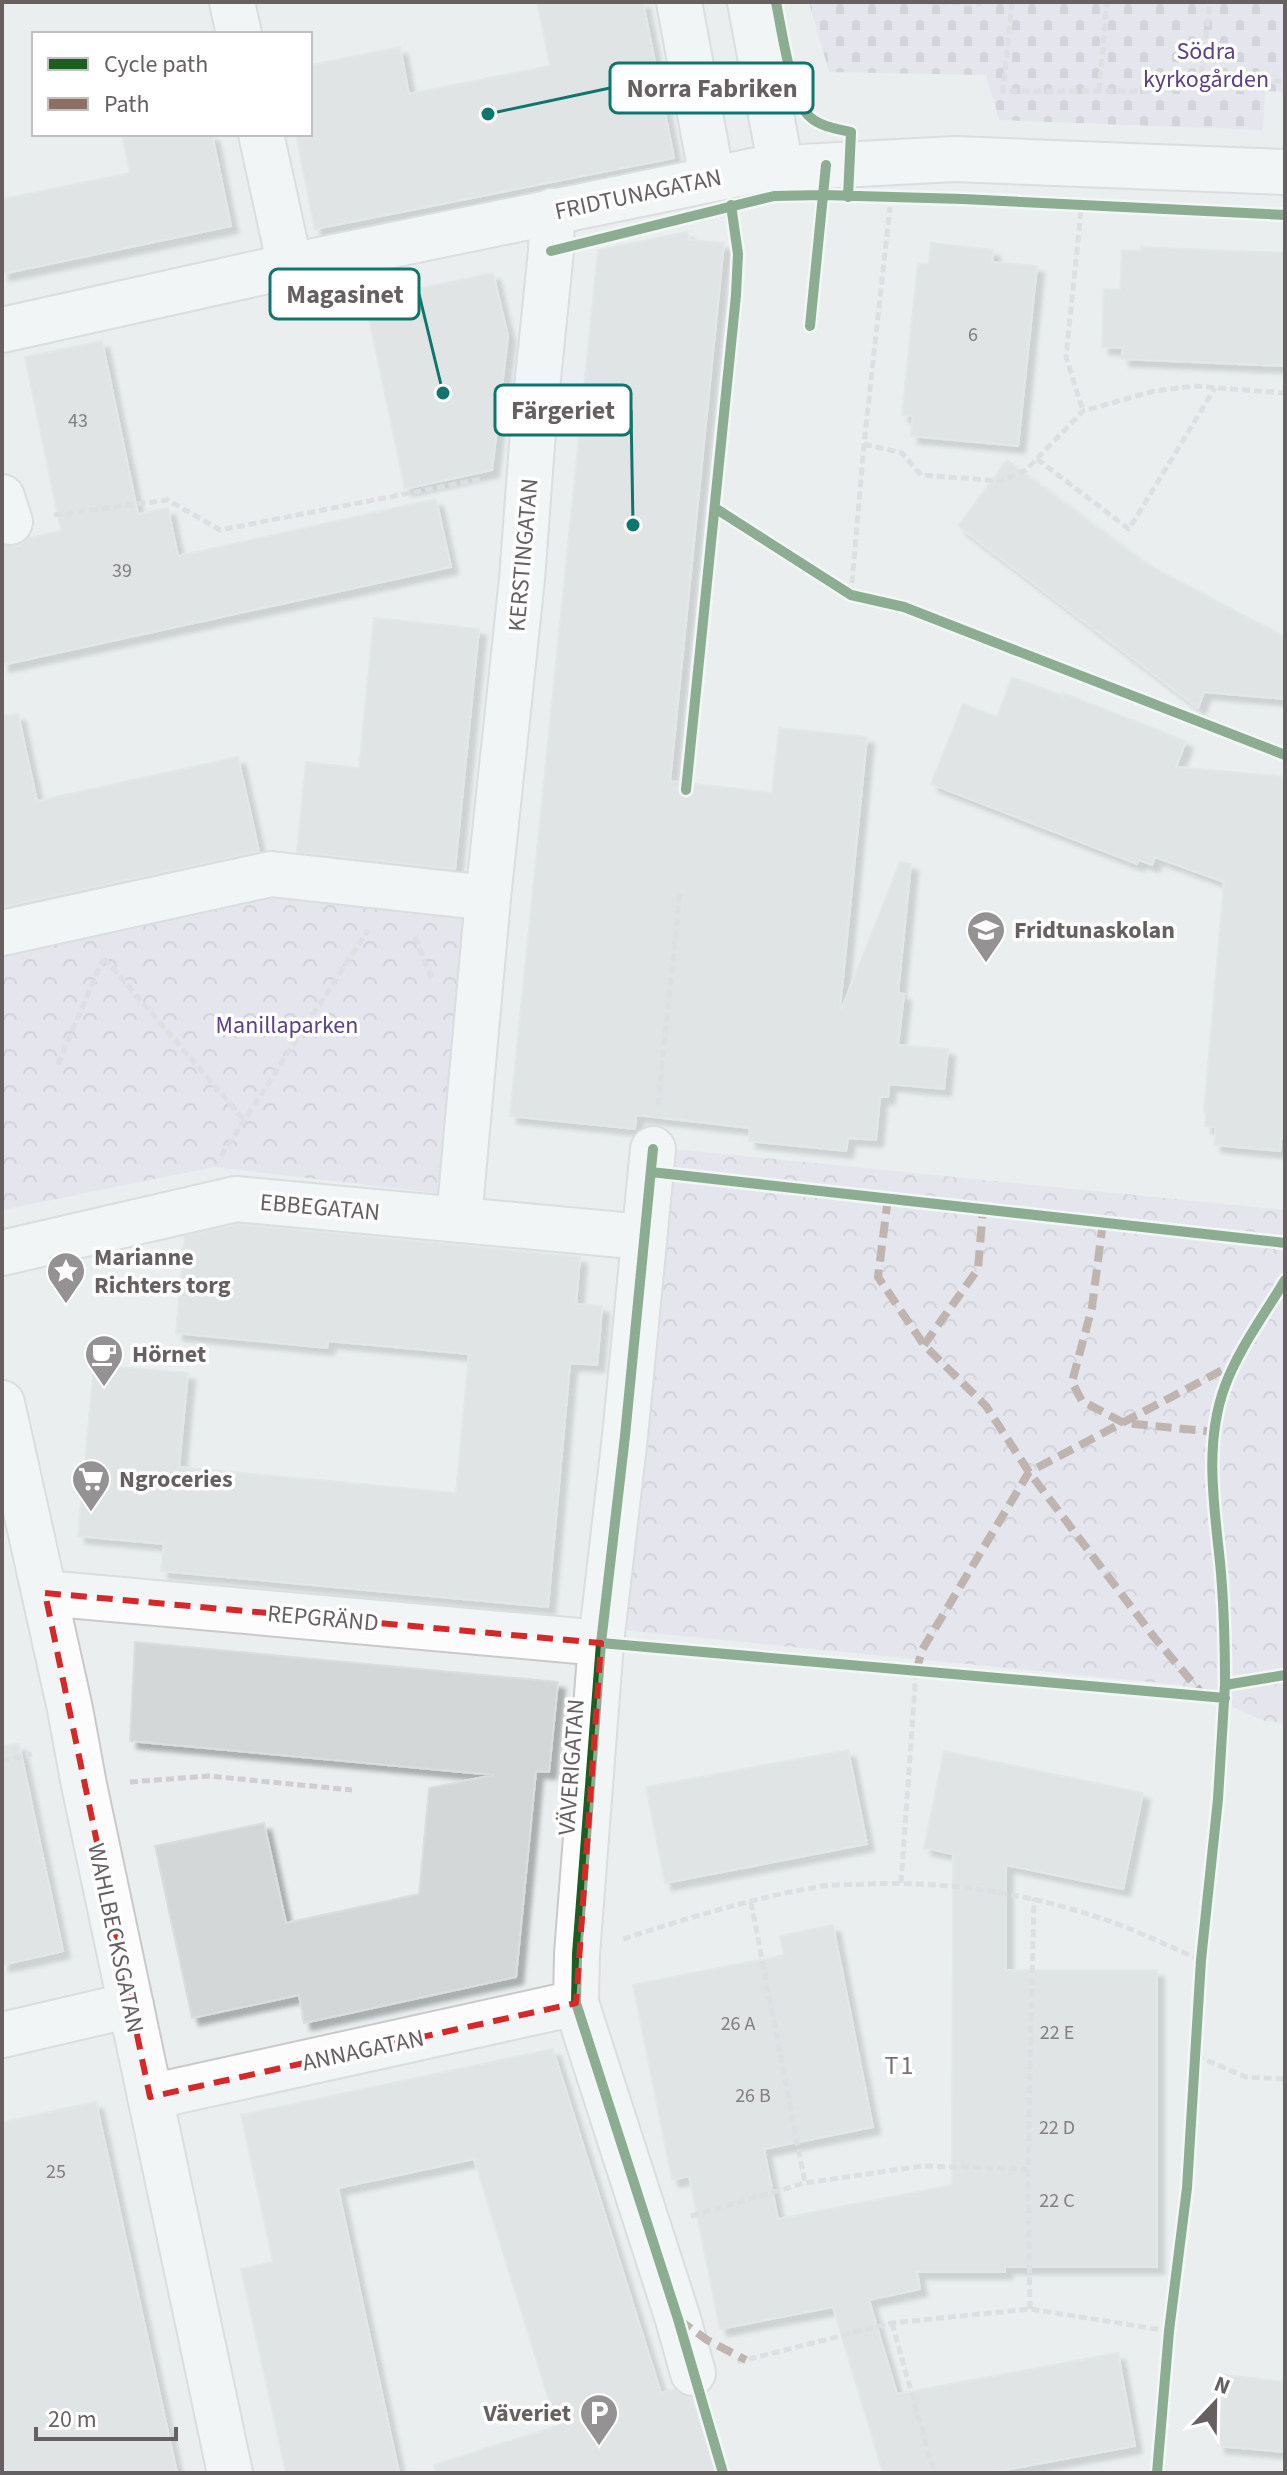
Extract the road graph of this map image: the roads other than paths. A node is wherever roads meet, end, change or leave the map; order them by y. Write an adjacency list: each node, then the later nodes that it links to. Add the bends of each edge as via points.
1 (232, 2): 4 (street)
2 (679, 2): 8 (street)
3 (750, 2): 6 (street)
4 (239, 32)
5 (261, 136): 10 (street)
6 (781, 168): 7 (street, FRIDTUNAGATAN, via 955,159); 8 (street, FRIDTUNAGATAN)
7 (1285, 172)
8 (712, 178): 9 (street, FRIDTUNAGATAN)
9 (552, 211): 10 (street, FRIDTUNAGATAN); 12 (street, KERSTINGATAN)
10 (290, 266): 11 (street, FRIDTUNAGATAN)
11 (2, 330)
12 (488, 898): 13 (street, via 271,874); 15 (street, KERSTINGATAN)
13 (2, 933)
14 (653, 1149): 16 (street, VÄVERIGATAN)
15 (459, 1219): 16 (street, EBBEGATAN); 17 (street, EBBEGATAN, via 236,1199)
16 (643, 1237): 21 (street, VÄVERIGATAN)
17 (2, 1253)
18 (2, 1403): 19 (street, WAHLBECKSGATAN)
19 (10, 1476): 20 (street, WAHLBECKSGATAN)
20 (45, 1593): 21 (street, REPGRÄND); 23 (street, WAHLBECKSGATAN)
21 (601, 1643): 22 (street, VÄVERIGATAN)
22 (576, 2003): 25 (street, ANNAGATAN); 26 (street, VÄVERIGATAN)
23 (131, 2005): 24 (street); 25 (street, WAHLBECKSGATAN)
24 (2, 2035)
25 (150, 2097): 27 (street, WAHLBECKSGATAN)
26 (693, 2373)
27 (230, 2473)

